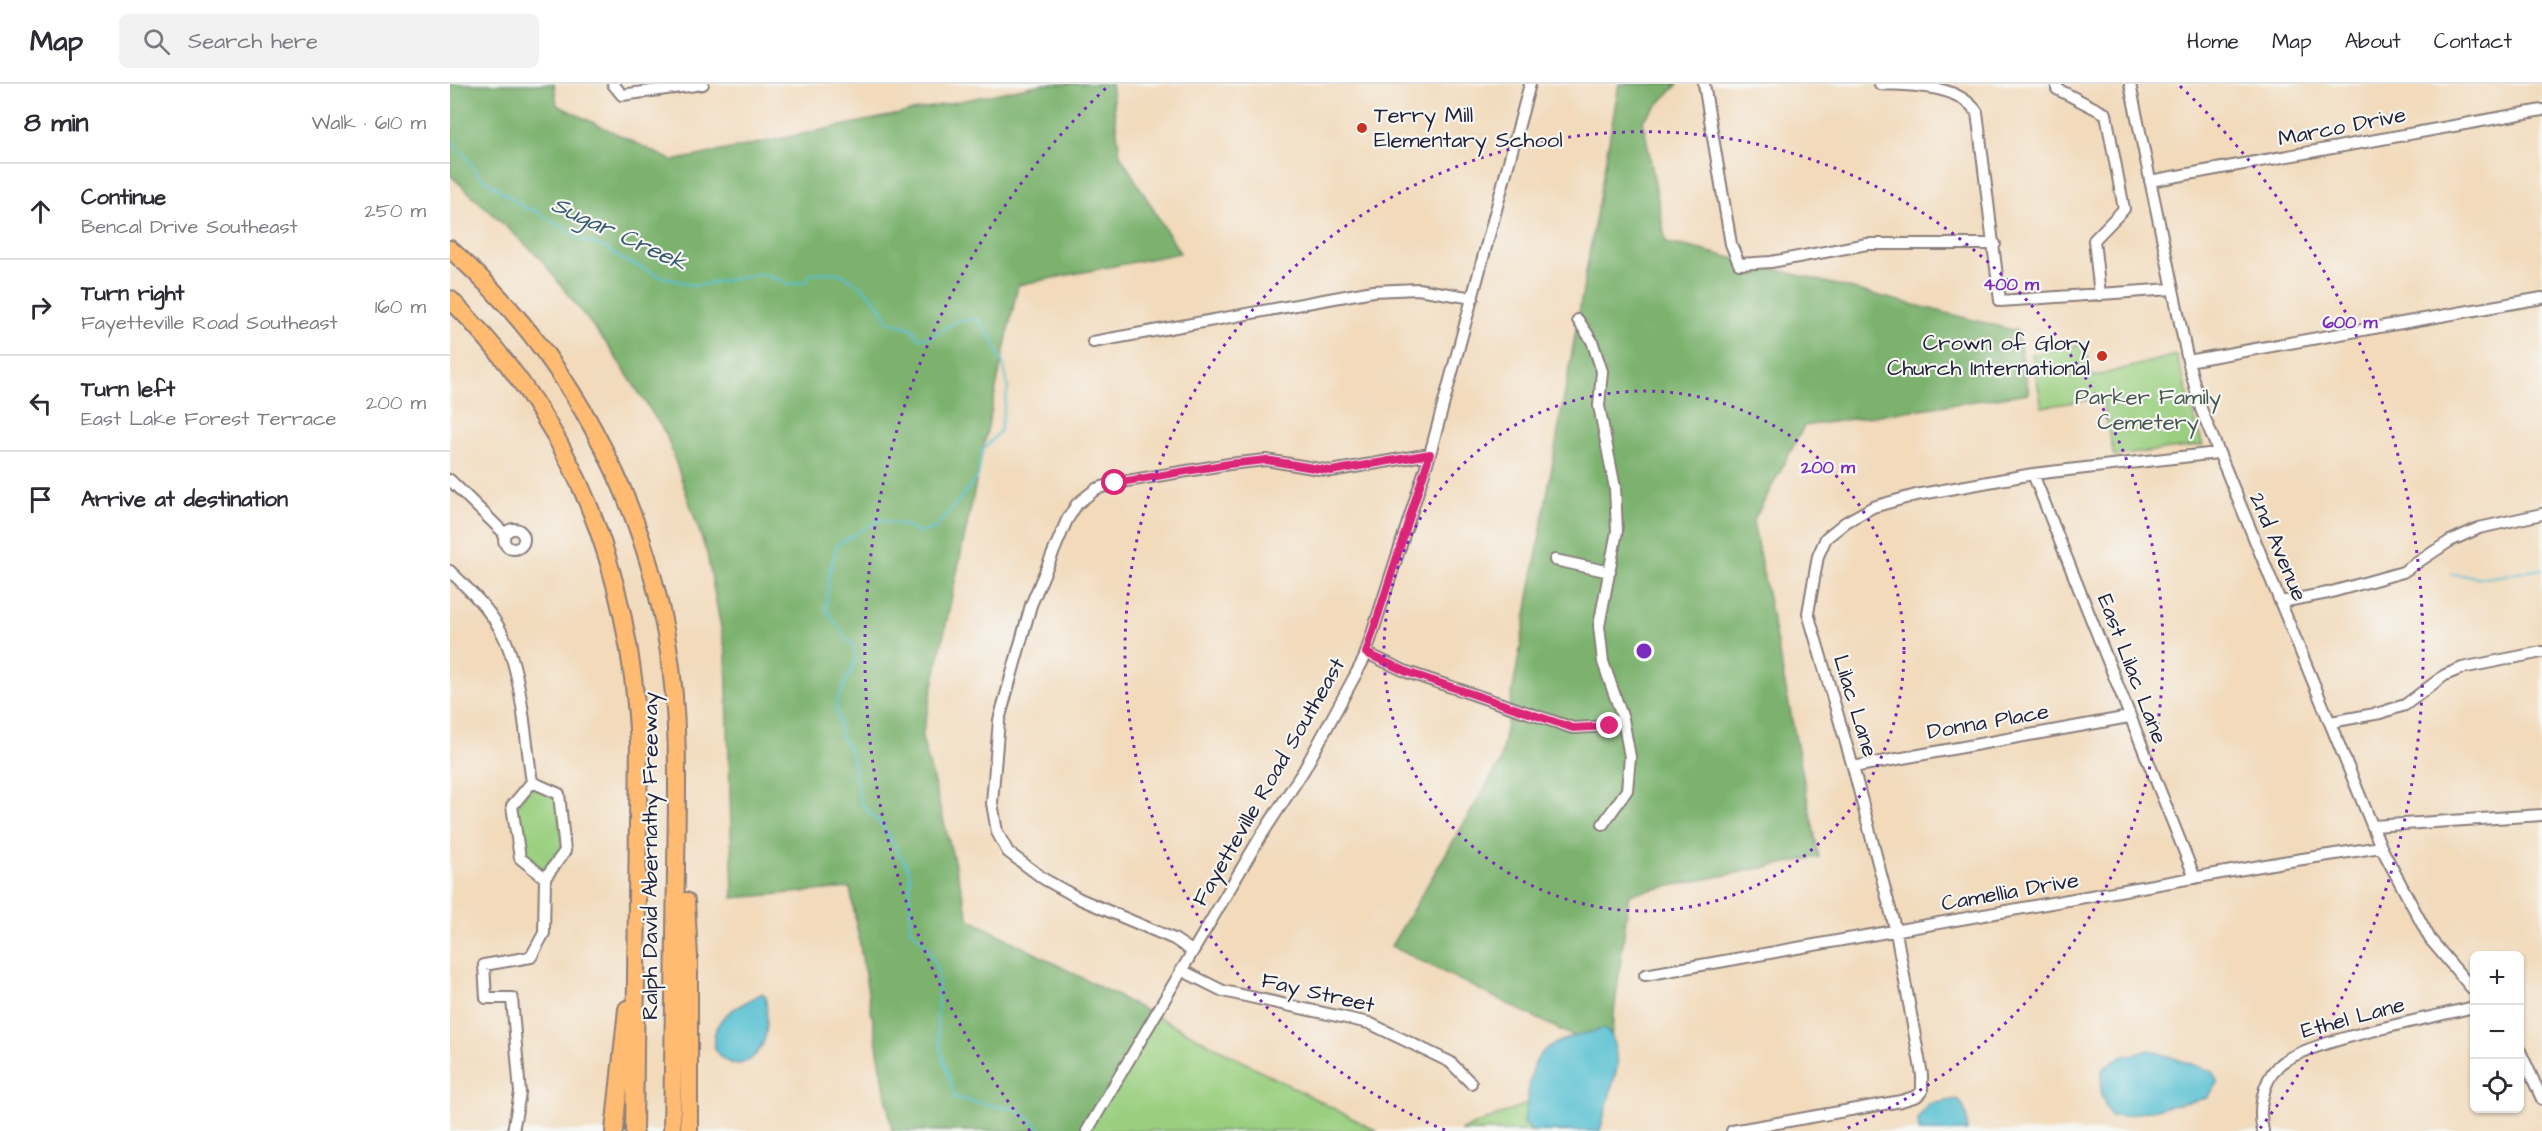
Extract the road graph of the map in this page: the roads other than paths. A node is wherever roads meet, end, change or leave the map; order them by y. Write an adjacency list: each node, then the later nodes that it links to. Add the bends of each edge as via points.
1 (613, 84): 2 (street, via 622,95)
2 (703, 84)
3 (1530, 84): 15 (street, Fayetteville Road Southeast)
4 (1704, 84): 10 (street, via 1731,244 1739,264 1772,262 1867,244)
5 (1880, 84): 10 (street, via 1950,90 1971,102 1979,122)
6 (2056, 84): 13 (street, via 2057,89 2106,114 2124,209 2094,240)
7 (2130, 84): 9 (street, 2nd Avenue)
8 (2542, 110): 9 (street, Marco Drive)
9 (2150, 181): 12 (street, 2nd Avenue)
10 (1995, 244): 13 (street, via 2000,301)
11 (450, 249): 35 (highway, Ralph David Abernathy Freeway, via 500,299 560,372 617,474 644,546 660,608 674,694)
12 (2172, 288): 13 (street); 19 (street, 2nd Avenue)
13 (2100, 295)
14 (450, 298): 44 (highway, Ralph David Abernathy Freeway, via 492,343 542,412 576,473 602,537 624,615 637,700)
15 (1473, 298): 18 (street, via 1418,289 1373,291); 21 (street, Fayetteville Road Southeast)
16 (2542, 298): 19 (street)
17 (1578, 320): 28 (street, via 1592,341 1602,371 1599,406 1615,488 1617,531)
18 (1093, 342)
19 (2188, 361): 20 (street, 2nd Avenue)
20 (2217, 453): 22 (street, Lilac Lane); 29 (street, 2nd Avenue)
21 (1430, 454): 31 (street, Fayetteville Road Southeast); 46 (street, via 1331,471 1257,461 1115,483 1096,489 1077,504 1067,520 1031,605 999,720 992,803 997,832 1008,852 1044,879)
22 (2033, 474): 32 (street, East Lilac Lane); 36 (street, Lilac Lane, via 1916,495 1873,507 1826,538 1818,556 1808,613)
23 (450, 480): 25 (street)
24 (2542, 514): 29 (street, via 2479,528 2450,541 2403,572)
25 (505, 534)
26 (1555, 560): 28 (street)
27 (450, 571): 37 (street, via 482,603 502,632 514,661)
28 (1610, 572): 33 (street, via 1599,626 1604,663)
29 (2281, 602): 34 (street, 2nd Avenue)
30 (2542, 652): 34 (street, via 2462,668 2445,675 2405,705)
31 (1366, 653): 33 (street, via 1407,672 1573,728 1610,726); 46 (street, Fayetteville Road Southeast, via 1304,770)
32 (2129, 717): 36 (street, Donna Place); 43 (street, East Lilac Lane)
33 (1623, 719): 39 (street, via 1630,757 1627,790)
34 (2331, 722): 40 (street, 2nd Avenue)
35 (677, 753): 57 (highway, Ralph David Abernathy Freeway); 58 (highway, via 689,957)
36 (1853, 767): 45 (street, Lilac Lane)
37 (532, 782): 42 (street, via 512,806 520,858); 42 (street, via 559,794 565,851)
38 (2542, 814): 40 (street)
39 (1603, 824)
40 (2373, 826): 41 (street, 2nd Avenue)
41 (2381, 847): 43 (street, Camellia Drive); 49 (street, 2nd Avenue, via 2430,939)
42 (545, 878): 54 (street, via 544,933 531,957 484,964 486,998 512,998 520,1093)
43 (2195, 878): 45 (street, Camellia Drive)
44 (639, 898): 55 (highway); 56 (highway, Ralph David Abernathy Freeway)
45 (1896, 932): 48 (street, Camellia Drive); 60 (street, Lilac Lane, via 1922,1090 1901,1101)
46 (1192, 951): 47 (street, Fayetteville Road Southeast)
47 (1181, 970): 52 (street, Fay Street, via 1223,991 1369,1023 1450,1062); 59 (street, Fayetteville Road Southeast)
48 (1645, 975)
49 (2470, 985)
50 (2470, 1008): 61 (street, Ethel Lane, via 2302,1050 2277,1066 2261,1098)
51 (2524, 1059): 53 (street)
52 (1472, 1083)
53 (2542, 1099)
54 (513, 1131)
55 (614, 1131)
56 (634, 1131)
57 (672, 1131)
58 (689, 1131)
59 (1087, 1131)
60 (1732, 1131)
61 (2263, 1131)

